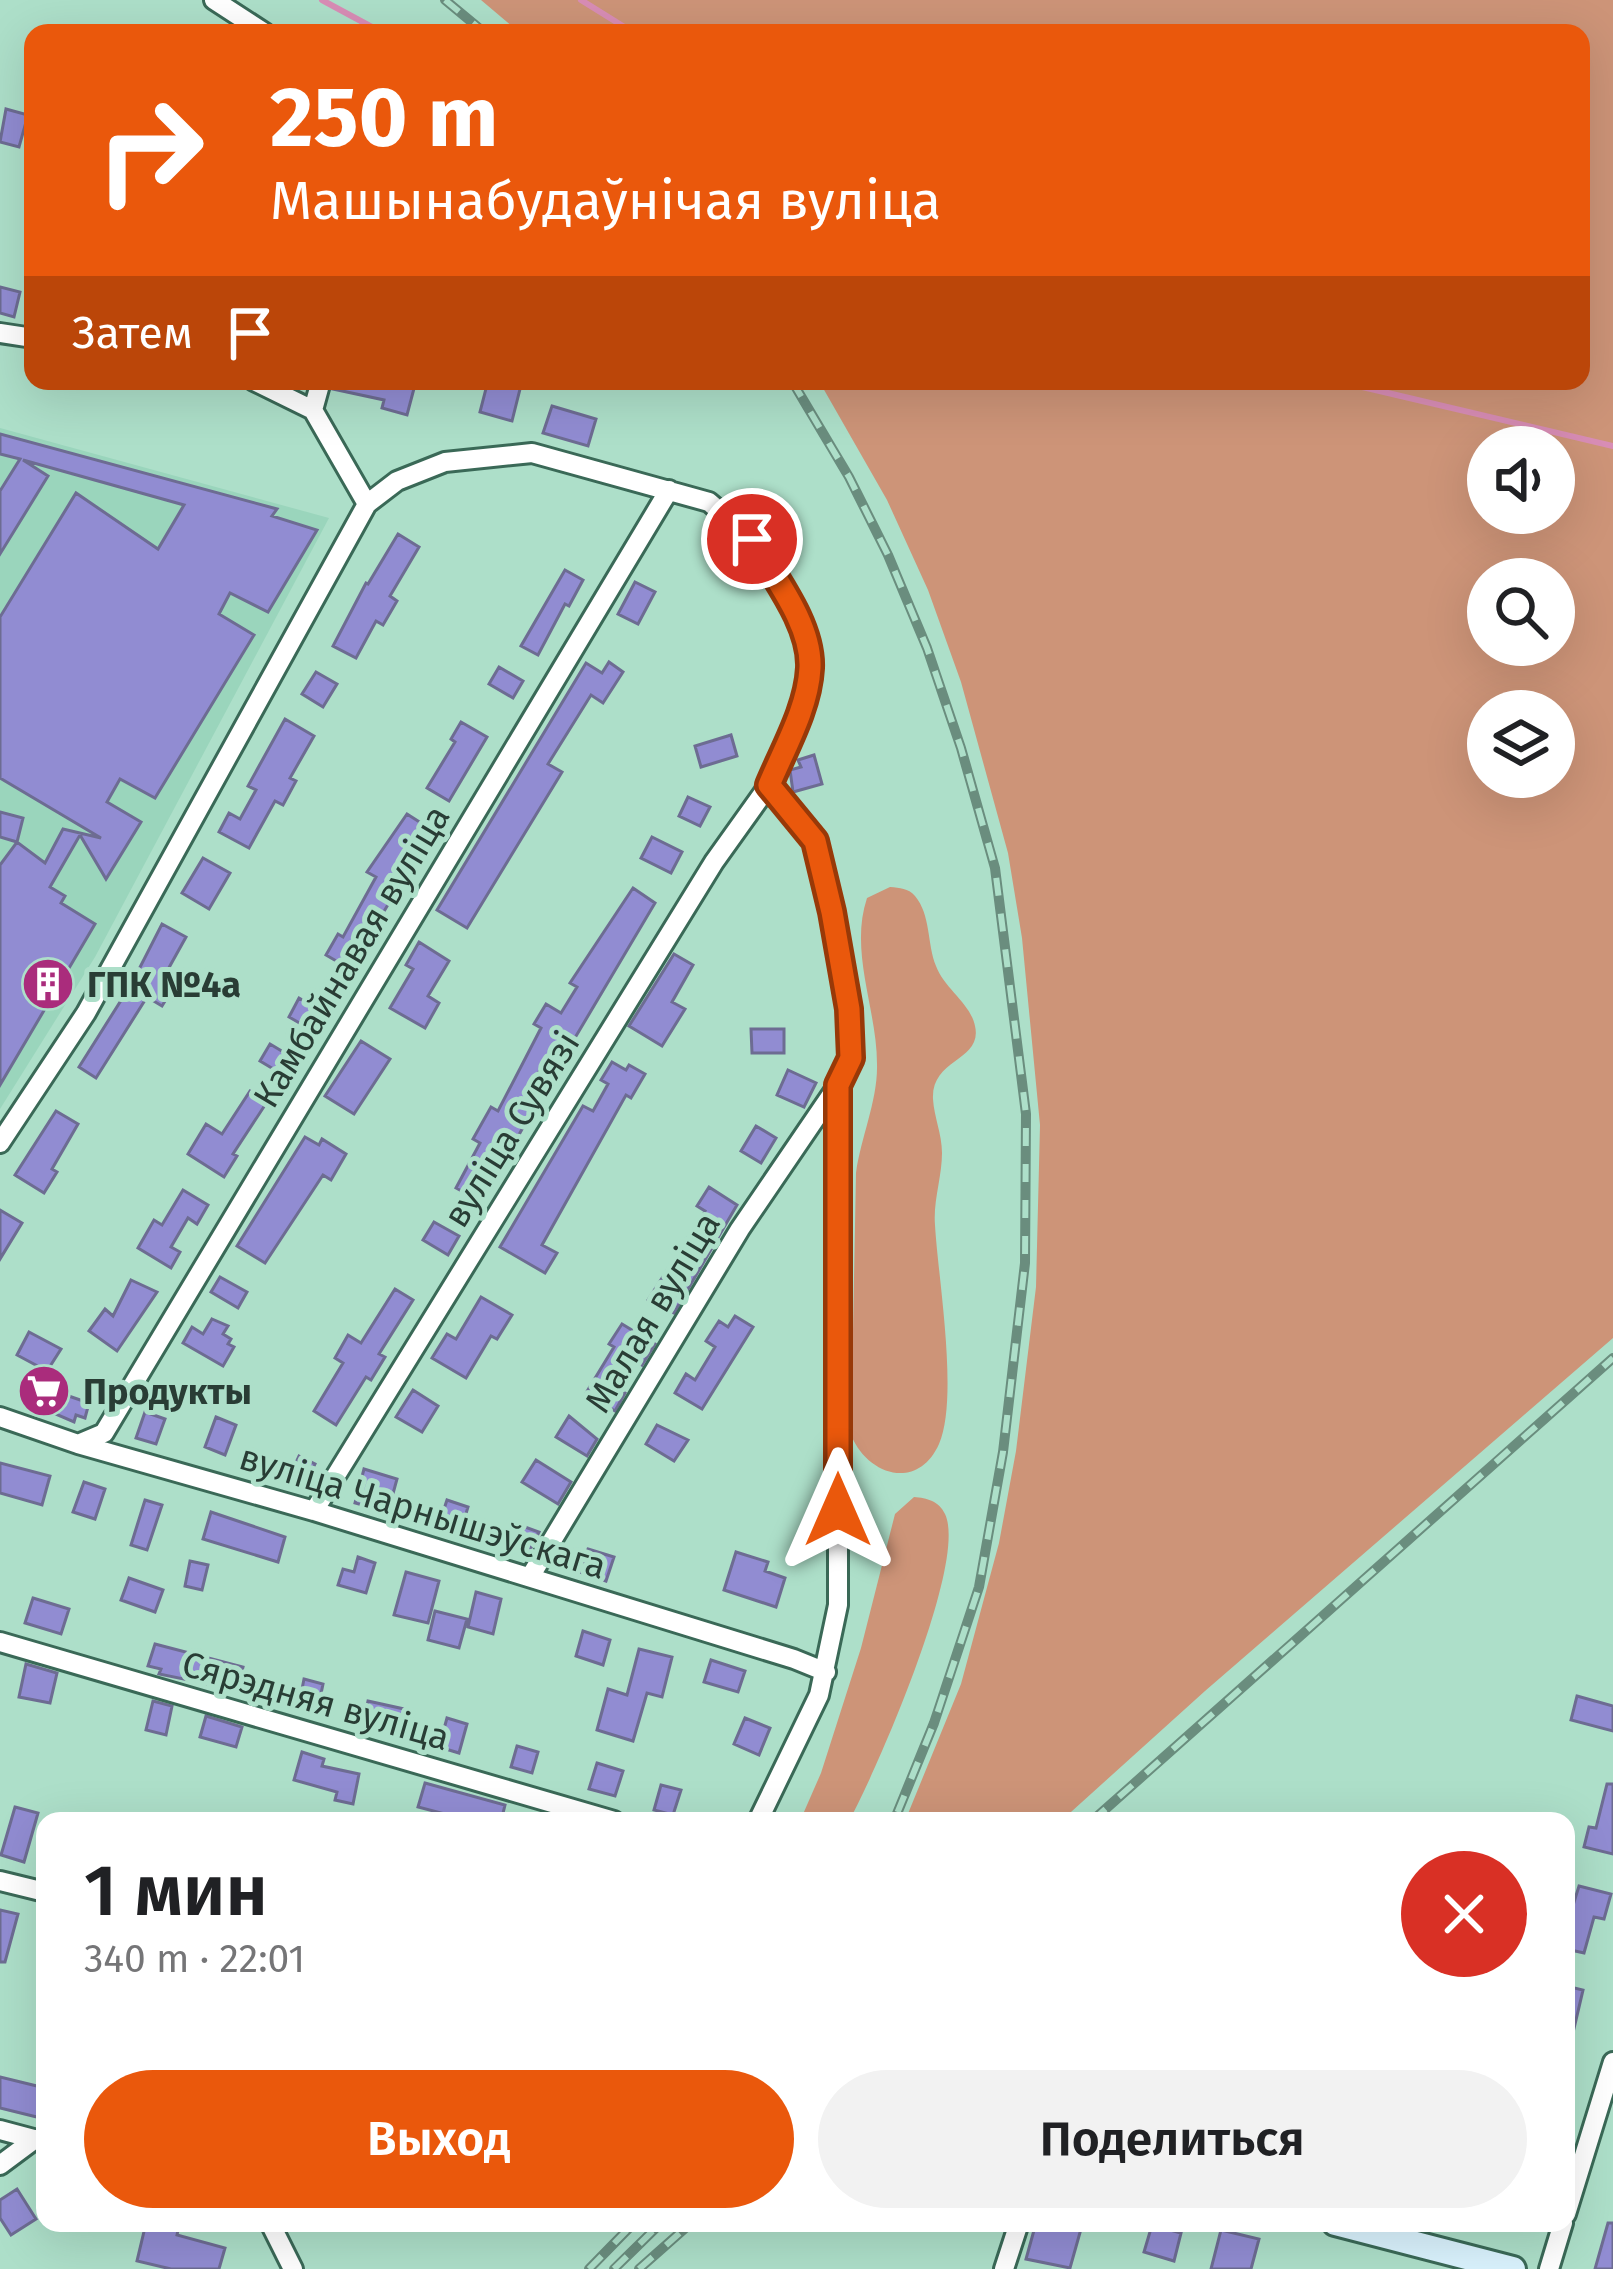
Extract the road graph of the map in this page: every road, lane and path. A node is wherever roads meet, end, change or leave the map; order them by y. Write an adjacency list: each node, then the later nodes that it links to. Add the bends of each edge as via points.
1 (214, 0): 2 (street)
2 (251, 24)
3 (272, 390): 5 (street)
4 (319, 390): 5 (street)
5 (313, 410): 7 (street)
6 (668, 490): 7 (street, вуліца Сувязі, via 532,453 445,462 397,481); 8 (street, вуліца Сувязі, via 709,502 752,539 801,625 811,665); 12 (street, Камбайнавая вуліца, via 104,1433)
7 (367, 504): 10 (street, via 95,996)
8 (769, 785): 9 (street, via 815,841 832,912 851,1058); 13 (street, вуліца Сувязі)
9 (838, 1085): 14 (street, Малая вуліца, via 740,1229); 16 (street, via 838,1605)
10 (0, 1143)
11 (0, 1417): 12 (street, вуліца Чарнышэўскага)
12 (79, 1444): 13 (street, вуліца Чарнышэўскага)
13 (314, 1511): 14 (street, вуліца Чарнышэўскага)
14 (530, 1576): 16 (street, вуліца Чарнышэўскага)
15 (0, 1642): 17 (street, Сярэдняя вуліца)
16 (826, 1672): 18 (street)
17 (583, 1812)
18 (762, 1812)
19 (0, 1881): 20 (street)
20 (36, 1890)
21 (1613, 2062): 26 (street)
22 (0, 2130): 23 (street)
23 (36, 2139)
24 (36, 2142): 25 (street)
25 (0, 2165)
26 (1575, 2185)
27 (274, 2232): 31 (street)
28 (1015, 2232): 32 (street)
29 (1370, 2232): 33 (street)
30 (1560, 2232): 34 (street)
31 (293, 2269)
32 (1004, 2269)
33 (1513, 2269)
34 (1549, 2269)

